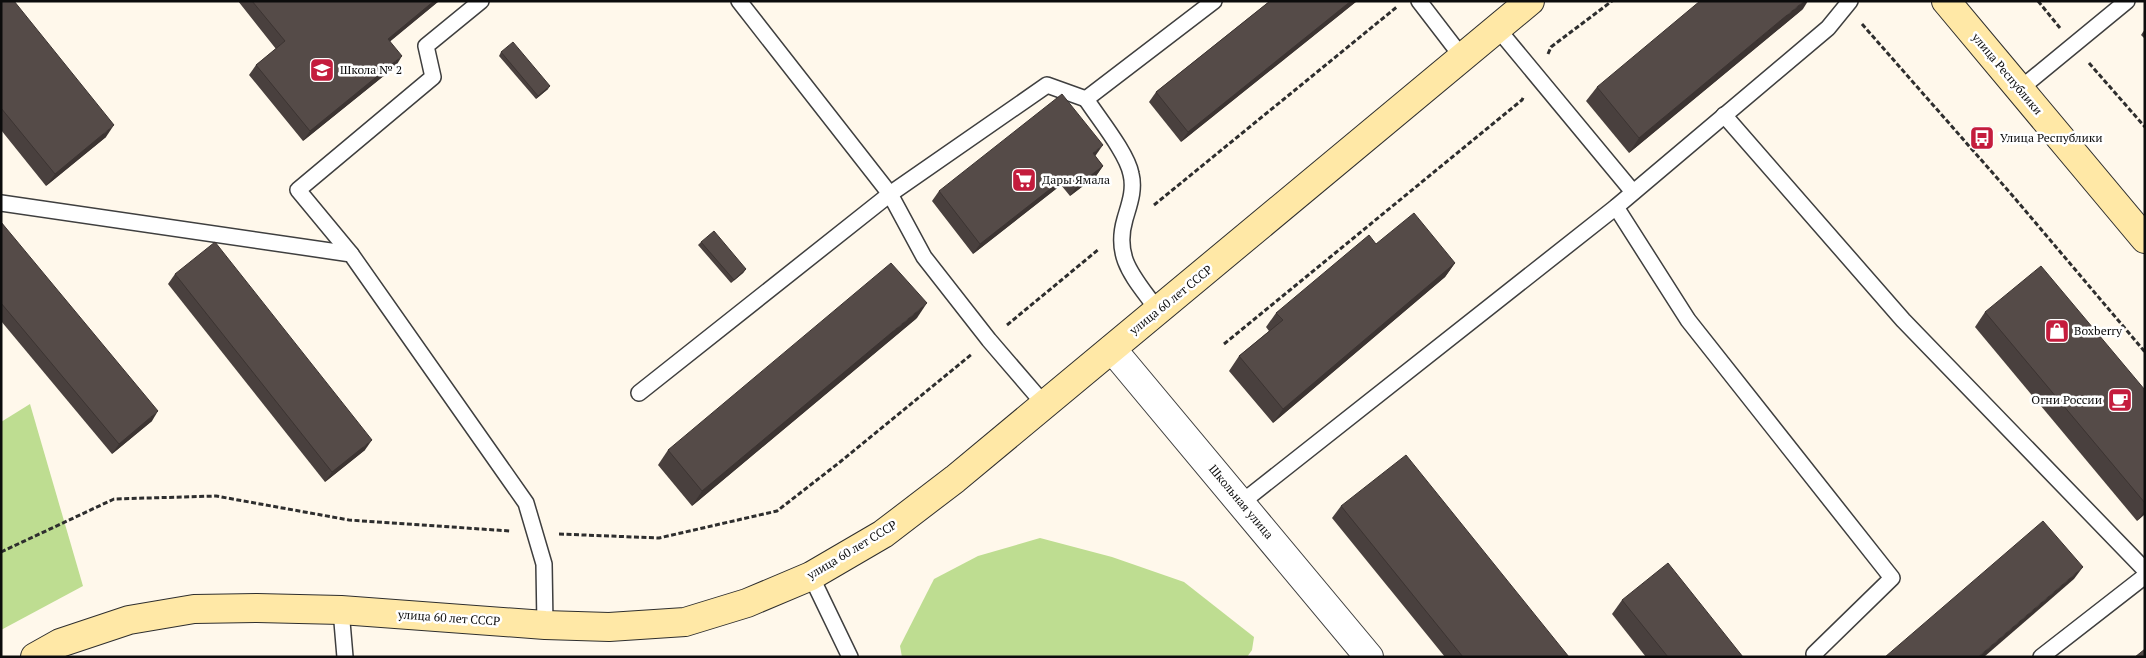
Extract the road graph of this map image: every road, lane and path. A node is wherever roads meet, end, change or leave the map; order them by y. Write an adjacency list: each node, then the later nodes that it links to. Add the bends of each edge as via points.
1 (481, 1): 23 (lane, via 426,46 433,77 298,190)
2 (739, 1): 18 (lane)
3 (1214, 1): 15 (lane)
4 (1404, 1): 21 (path)
5 (1419, 1): 12 (lane)
6 (1530, 1): 11 (main road, улица 60 лет СССР)
7 (1612, 1): 13 (path, via 1551,48)
8 (1946, 1): 14 (main road, улица Республики)
9 (2127, 1): 14 (lane)
10 (1848, 4): 16 (lane, via 1828,28); 28 (path)
11 (1497, 28): 12 (main road, улица 60 лет СССР); 13 (lane)
12 (1462, 57): 24 (main road, улица 60 лет СССР)
13 (1535, 75): 17 (lane); 26 (path, via 1522,100)
14 (2020, 89): 22 (main road, улица Республики)
15 (1086, 99): 18 (lane, via 1047,85); 21 (lane, via 1131,174 1132,192)
16 (1724, 115): 17 (lane); 34 (lane, via 1903,320)
17 (1632, 192): 20 (lane)
18 (890, 194): 25 (lane, via 924,257); 29 (lane)
19 (1, 203): 23 (lane)
20 (1616, 207): 31 (lane); 43 (lane, via 1688,320 1892,578 1814,654)
21 (1122, 231): 24 (lane, via 1125,264); 25 (path)
22 (2145, 239)
23 (351, 254): 32 (lane, via 526,503)
24 (1158, 311): 27 (main road, улица 60 лет СССР)
25 (989, 340): 30 (lane); 32 (path, via 777,511 659,538)
26 (1224, 344)
27 (1112, 349): 30 (main road, улица 60 лет СССР); 31 (street, Школьная улица)
28 (2145, 352)
29 (639, 393)
30 (1044, 404): 35 (main road, улица 60 лет СССР, via 883,534)
31 (1241, 503): 42 (street, Школьная улица)
32 (534, 533): 33 (path, via 349,520 216,496 114,499); 38 (lane, via 544,564)
33 (1, 552)
34 (2145, 570)
35 (811, 576): 38 (main road, улица 60 лет СССР, via 747,603 684,622 609,627); 41 (lane)
36 (2145, 576): 44 (lane)
37 (340, 610): 38 (main road, улица 60 лет СССР); 39 (main road, улица 60 лет СССР, via 194,609 129,620 60,643); 40 (lane)
38 (545, 625)
39 (34, 657)
40 (345, 657)
41 (850, 657)
42 (1369, 657)
43 (1816, 657)
44 (2040, 657)

